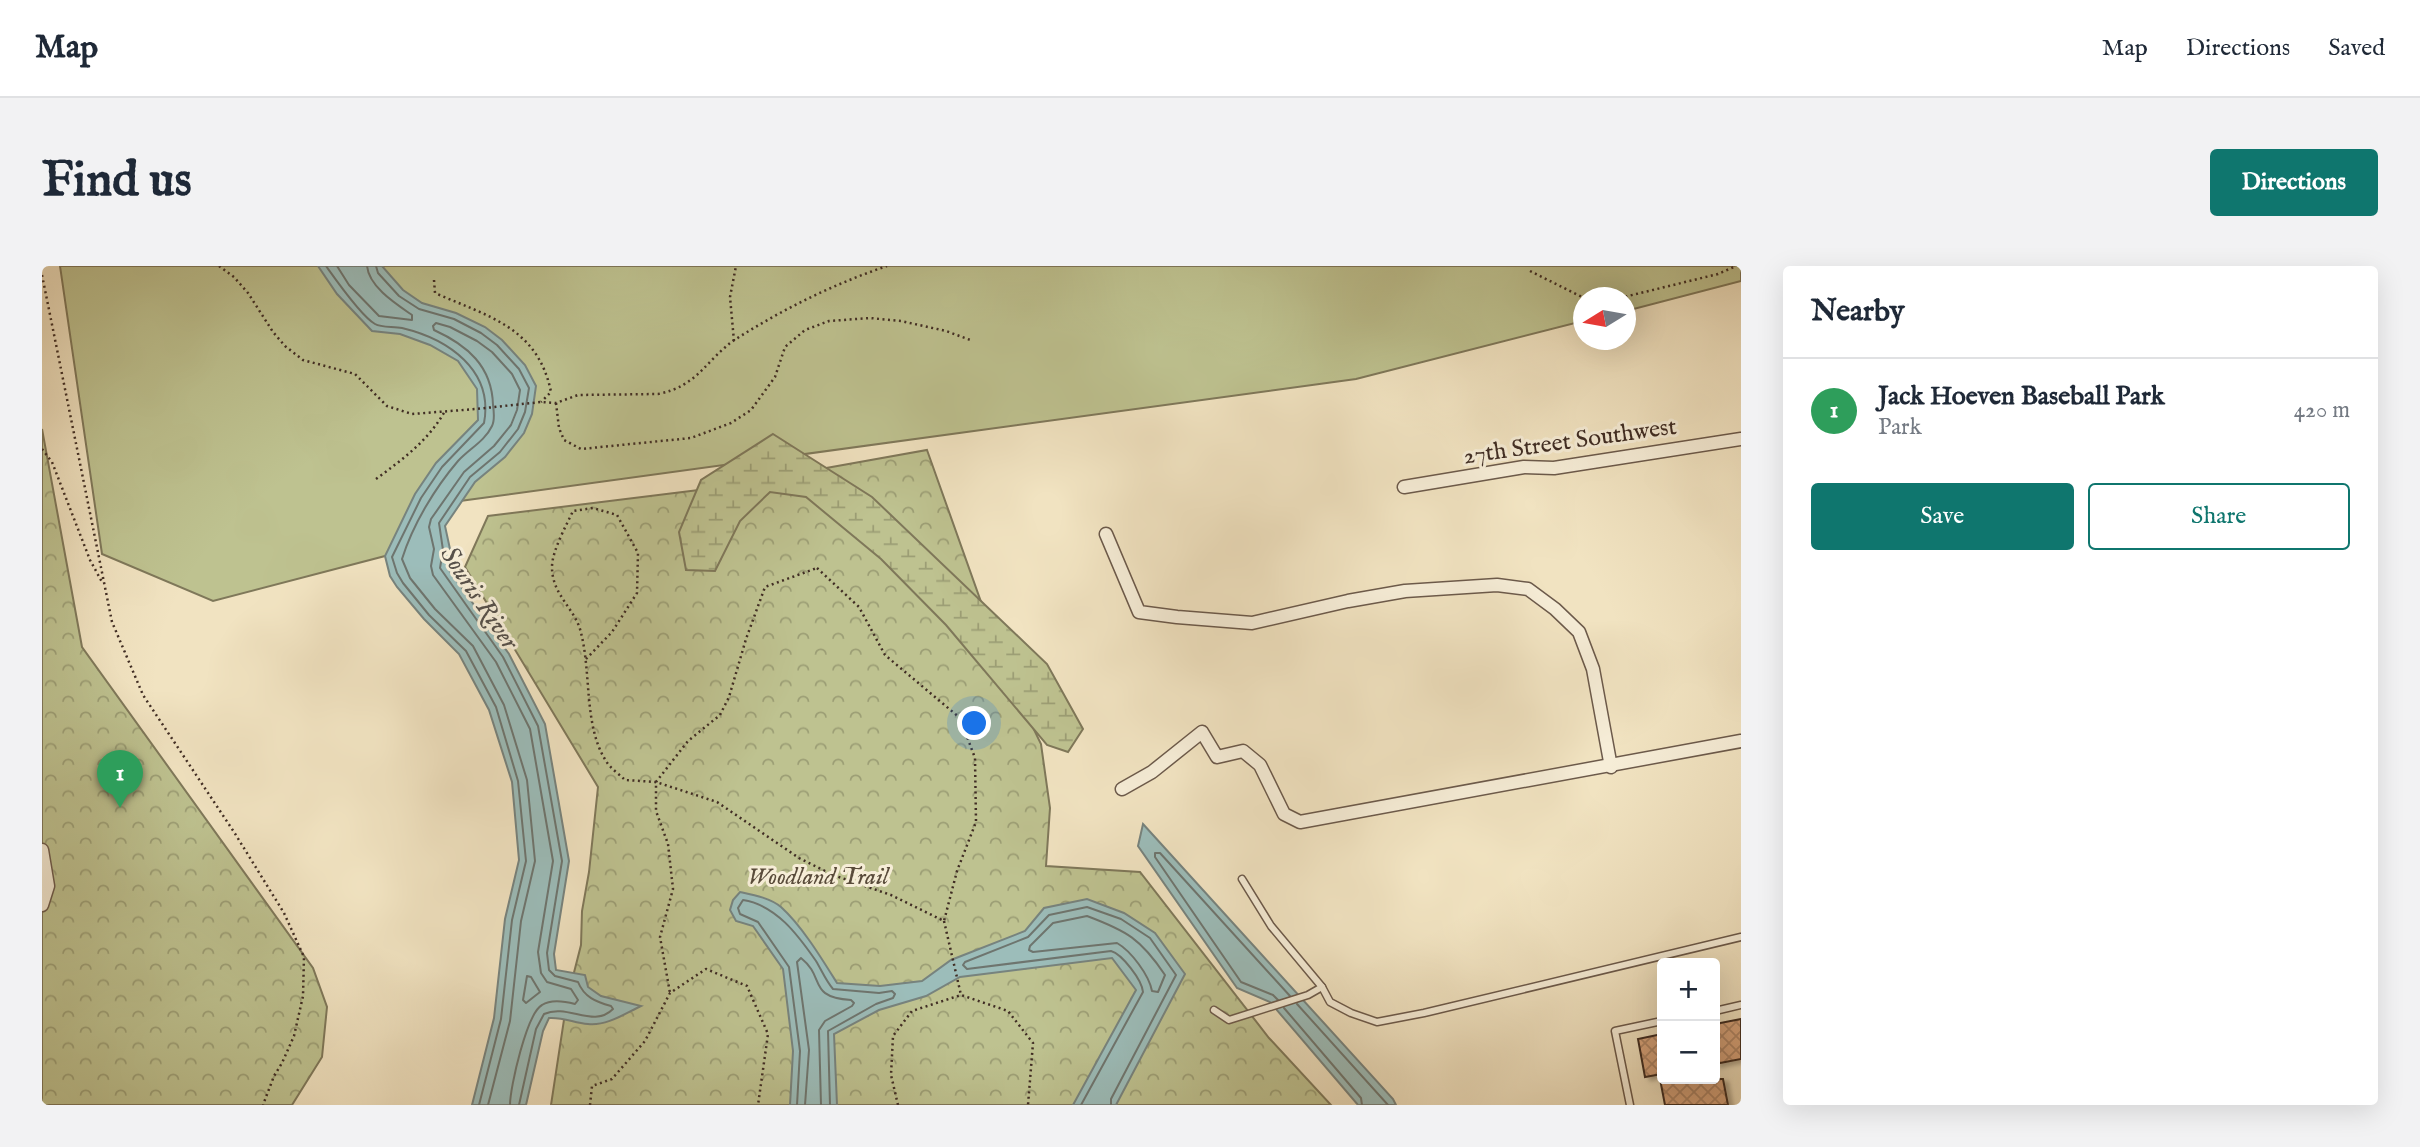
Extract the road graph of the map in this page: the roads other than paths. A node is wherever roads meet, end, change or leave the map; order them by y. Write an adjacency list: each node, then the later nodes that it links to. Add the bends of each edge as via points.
1 (1741, 439): 2 (street, 27th Street Southwest)
2 (1404, 487)
3 (1106, 534): 5 (street, via 1139,611 1152,614 1252,623 1405,591 1497,585 1528,589 1580,632)
4 (1741, 741): 5 (street)
5 (1612, 767): 6 (street, via 1523,779 1300,822 1284,814 1260,765 1243,751 1217,757 1202,732 1152,772)
6 (1122, 789)
7 (42, 850): 9 (street, via 48,886)
8 (1242, 879): 11 (lane, via 1271,926)
9 (42, 905)
10 (1741, 937): 11 (lane, via 1377,1021 1330,1002)
11 (1322, 987): 13 (lane, via 1229,1020)
12 (1741, 1005): 14 (lane)
13 (1214, 1010)
14 (1720, 1010)
15 (1657, 1022): 16 (lane, via 1615,1031)
16 (1630, 1105)

